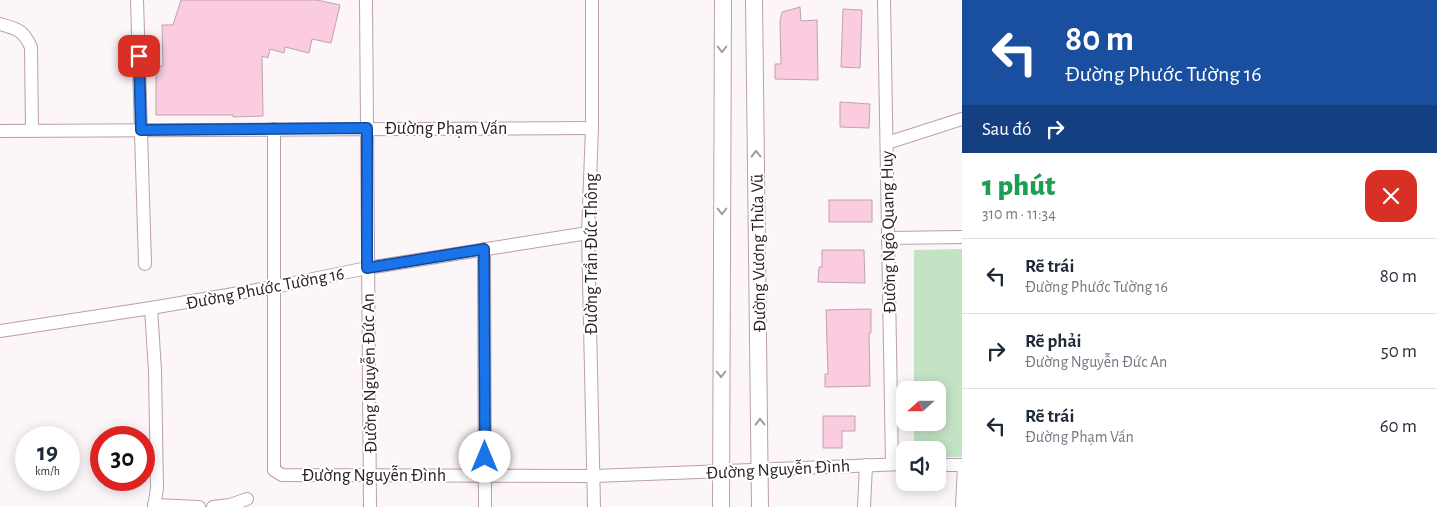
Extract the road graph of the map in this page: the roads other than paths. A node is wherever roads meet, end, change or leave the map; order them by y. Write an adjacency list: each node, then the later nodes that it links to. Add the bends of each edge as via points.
1 (137, 0): 12 (street)
2 (366, 0): 9 (street, Đường Nguyễn Đức An)
3 (592, 0): 10 (street, Đường Trần Đức Thông)
4 (723, 0): 31 (street, Đường Vương Thừa Vũ, one-way to 31)
5 (754, 0): 30 (street, Đường Vương Thừa Vũ, one-way to 5)
6 (884, 0): 15 (street, Đường Ngô Quang Huy)
7 (0, 24): 14 (street, via 18,29 31,47)
8 (962, 119): 15 (street)
9 (367, 128): 10 (street, Đường Phạm Vấn); 11 (street, Đường Phạm Vấn); 21 (street, Đường Nguyễn Đức An)
10 (592, 128): 16 (street, Đường Trần Đức Thông)
11 (274, 129): 12 (street, Đường Phạm Vấn); 22 (street, Đường Nguyễn Đình)
12 (141, 130): 14 (street, Đường Phạm Vấn); 20 (street)
13 (0, 131): 14 (street, Đường Phạm Vấn)
14 (32, 131)
15 (887, 143): 18 (street, Đường Ngô Quang Huy)
16 (588, 233): 19 (street, Đường Phước Tường 16); 34 (street, Đường Trần Đức Thông)
17 (962, 237): 18 (street)
18 (888, 238): 25 (street, Đường Ngô Quang Huy)
19 (484, 249): 21 (street, Đường Phước Tường 16); 33 (street)
20 (145, 264)
21 (367, 268): 22 (street, Đường Phước Tường 16); 32 (street, Đường Nguyễn Đức An)
22 (274, 287): 23 (street, Đường Phước Tường 16); 32 (street, Đường Nguyễn Đình, via 274,470 282,475)
23 (151, 308): 24 (street, Đường Phước Tường 16); 36 (street, via 157,488)
24 (0, 332)
25 (897, 441)
26 (896, 464): 28 (street, Đường Nguyễn Đình)
27 (946, 464): 29 (street)
28 (866, 465): 30 (street, Đường Nguyễn Đình); 44 (street)
29 (962, 465): 45 (lane)
30 (761, 470): 31 (street, Đường Nguyễn Đình); 43 (street, Đường Vương Thừa Vũ)
31 (720, 472): 34 (street, Đường Nguyễn Đình); 42 (street, Đường Vương Thừa Vũ)
32 (370, 476): 33 (street, Đường Nguyễn Đình); 39 (street, Đường Nguyễn Đức An)
33 (485, 476): 34 (street, Đường Nguyễn Đình); 40 (street)
34 (594, 476): 41 (street, Đường Trần Đức Thông)
35 (247, 500): 38 (street)
36 (154, 506): 37 (street)
37 (199, 507)
38 (213, 507)
39 (370, 507)
40 (485, 507)
41 (594, 507)
42 (721, 507)
43 (760, 507)
44 (864, 507)
45 (959, 507)

